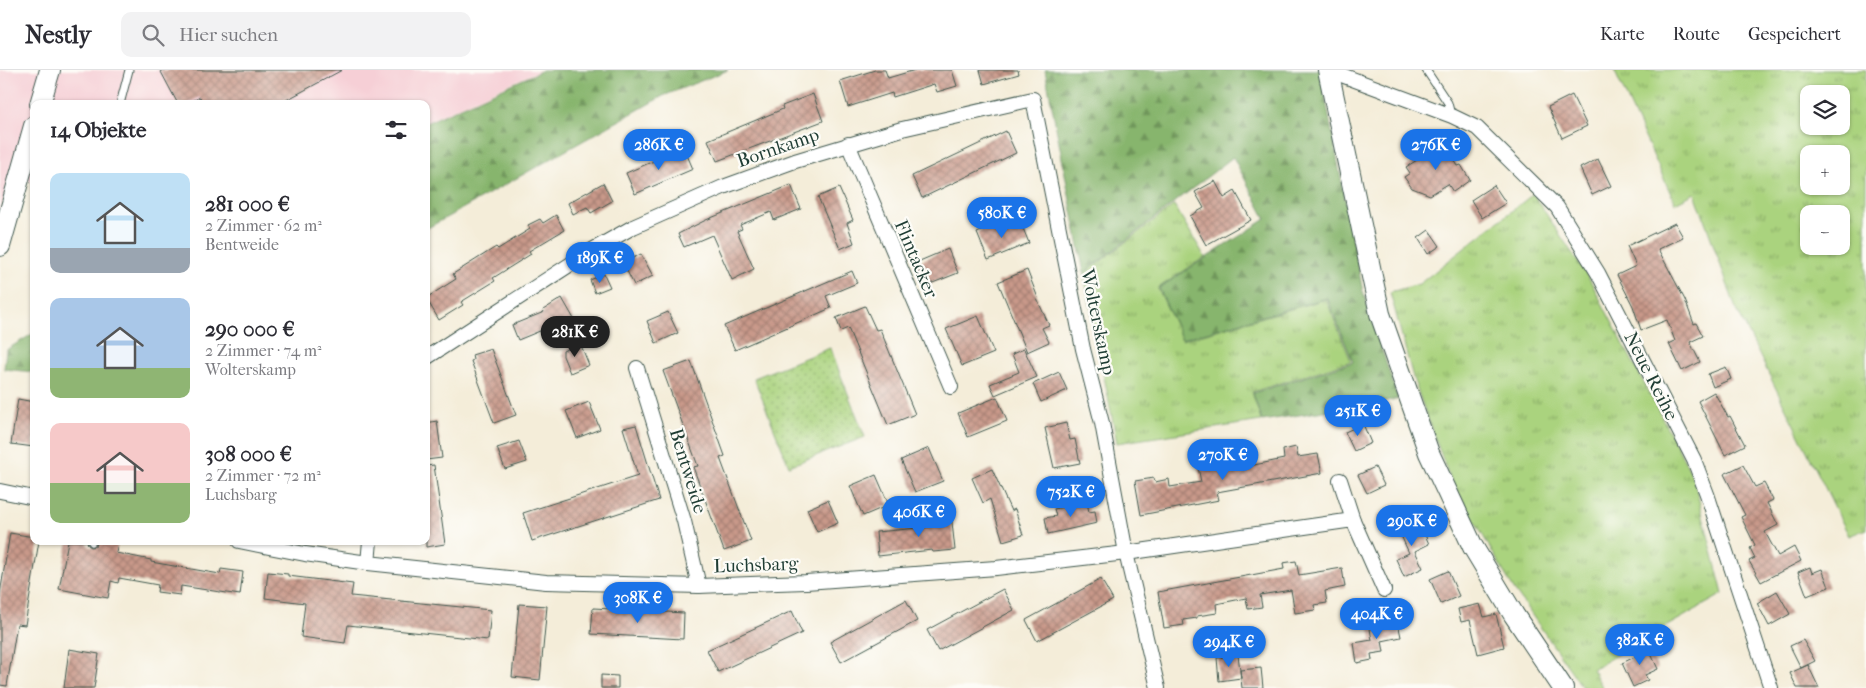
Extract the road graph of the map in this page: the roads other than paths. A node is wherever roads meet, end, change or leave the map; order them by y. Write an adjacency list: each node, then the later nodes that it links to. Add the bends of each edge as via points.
1 (50, 70): 6 (street)
2 (130, 70): 7 (lane)
3 (1328, 70): 8 (street, Neue Reihe); 26 (street, Neue Reihe, via 1380,314 1428,453 1473,547)
4 (1426, 70): 8 (lane, via 1448,103)
5 (1033, 99): 10 (street, Bornkamp); 21 (street, Wolterskamp, via 1083,349 1102,423)
6 (41, 100)
7 (121, 100)
8 (1452, 116): 27 (street, Neue Reihe, via 1477,128 1557,207 1598,273 1694,460)
9 (30, 140): 11 (street)
10 (848, 144): 12 (street, Bornkamp, via 723,187 632,228 594,249); 14 (street, Flintacker)
11 (0, 246)
12 (430, 355)
13 (636, 368): 23 (street, Bentweide, via 684,522)
14 (950, 388)
15 (1340, 480): 18 (street)
16 (0, 490): 17 (street)
17 (30, 497)
18 (1353, 520): 21 (street); 24 (street)
19 (259, 545): 22 (street, Luchsbarg)
20 (370, 545): 22 (street)
21 (1126, 553): 23 (street, Luchsbarg, via 996,568 824,581); 25 (street, Wolterskamp)
22 (368, 563): 23 (street, Luchsbarg, via 546,582)
23 (699, 586)
24 (1384, 590)
25 (1158, 688)
26 (1563, 688)
27 (1771, 688)

